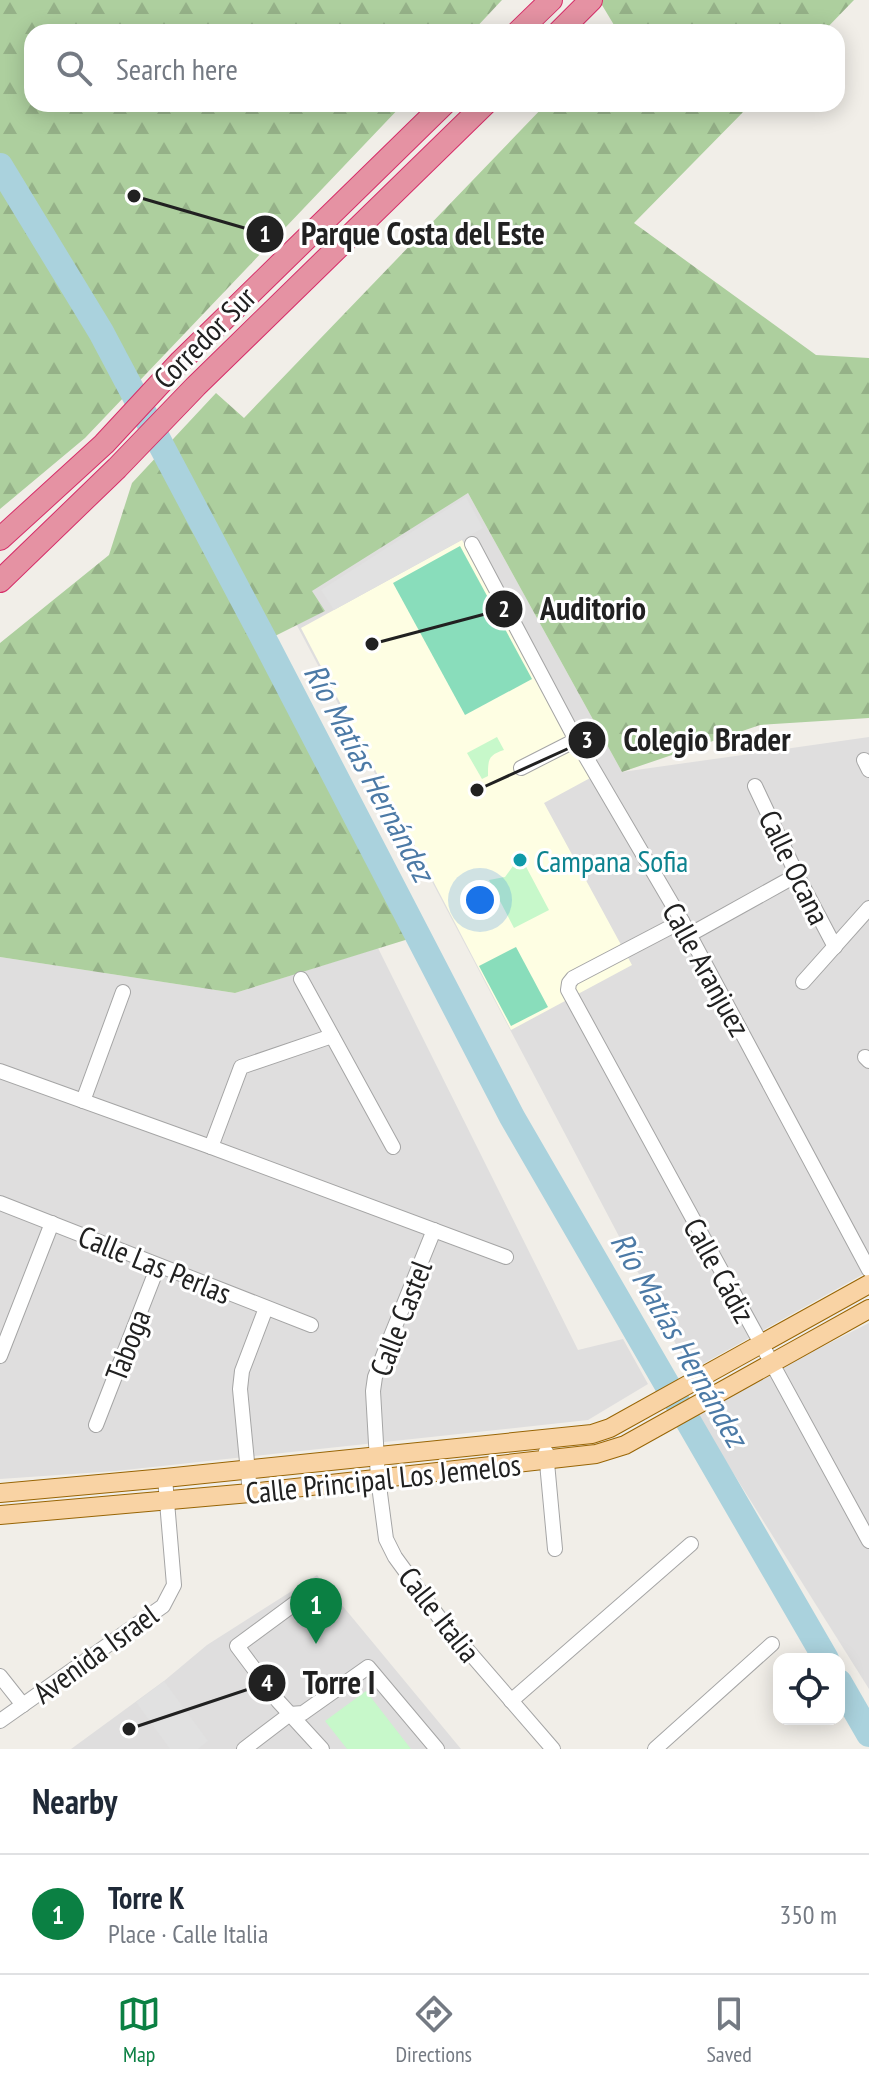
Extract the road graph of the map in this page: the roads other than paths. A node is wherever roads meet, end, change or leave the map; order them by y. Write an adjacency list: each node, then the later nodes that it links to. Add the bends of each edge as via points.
1 (551, 0): 3 (highway)
2 (591, 0): 4 (highway)
3 (526, 24)
4 (567, 24)
5 (436, 112): 7 (highway, Corredor Sur, via 181,361 104,444)
6 (477, 112): 9 (highway, Corredor Sur)
7 (0, 539)
8 (472, 544): 10 (street, Calle Aranjuez)
9 (0, 581)
10 (576, 740): 11 (street); 15 (street, Calle Aranjuez)
11 (521, 768)
12 (755, 786): 13 (street, Calle Ocana)
13 (797, 875): 15 (street); 16 (street, Calle Ocana)
14 (869, 908): 16 (street)
15 (685, 928): 30 (street, Calle Aranjuez); 35 (street, Calle Cádiz, via 573,978 568,990)
16 (835, 947): 18 (street)
17 (301, 979): 20 (street)
18 (803, 982)
19 (123, 992): 22 (street)
20 (332, 1036): 23 (street, via 241,1067); 24 (street)
21 (0, 1071): 22 (street)
22 (83, 1101): 23 (street)
23 (211, 1147): 27 (street)
24 (393, 1147)
25 (0, 1203): 26 (street, Calle Las Perlas)
26 (52, 1223): 29 (street, Calle Las Perlas); 36 (street)
27 (434, 1230): 28 (street); 40 (street, Calle Castel, via 375,1377)
28 (506, 1257)
29 (158, 1266): 32 (street, Calle Las Perlas); 38 (street, Taboga)
30 (869, 1270)
31 (869, 1284): 35 (main road, Calle Principal Los Jemelos)
32 (266, 1308): 34 (street, Calle Las Perlas); 42 (street, via 242,1371)
33 (869, 1309): 37 (main road, Calle Principal Los Jemelos)
34 (311, 1325)
35 (761, 1345): 37 (street, Calle Cádiz); 39 (main road, Calle Principal Los Jemelos, via 610,1428)
36 (0, 1356)
37 (771, 1362): 41 (main road, Calle Principal Los Jemelos, via 625,1445); 49 (street, Calle Cádiz)
38 (96, 1425)
39 (545, 1440): 40 (main road, Calle Principal Los Jemelos); 41 (street)
40 (377, 1455): 42 (main road, Calle Principal Los Jemelos); 44 (street, Calle Italia)
41 (547, 1460): 44 (main road, Calle Principal Los Jemelos); 51 (street)
42 (247, 1469): 43 (main road, Calle Principal Los Jemelos); 46 (street)
43 (165, 1478): 45 (main road, Calle Principal Los Jemelos); 47 (street, Avenida Israel)
44 (378, 1478): 46 (main road, Calle Principal Los Jemelos); 55 (street, Calle Italia, via 386,1539 395,1557)
45 (0, 1493)
46 (250, 1493): 47 (main road, Calle Principal Los Jemelos)
47 (168, 1501): 48 (main road, Calle Principal Los Jemelos); 56 (street, Avenida Israel, via 174,1585 163,1606)
48 (0, 1515)
49 (869, 1541)
50 (691, 1544): 55 (street)
51 (555, 1549)
52 (317, 1587): 57 (street, via 237,1646)
53 (772, 1644): 63 (street)
54 (0, 1676): 56 (street)
55 (511, 1701): 62 (street, Calle Italia)
56 (23, 1705): 58 (street, Avenida Israel)
57 (290, 1714): 59 (street); 60 (street); 61 (street, via 303,1713 368,1667)
58 (0, 1721)
59 (244, 1749)
60 (322, 1749)
61 (437, 1749)
62 (553, 1749)
63 (655, 1749)

